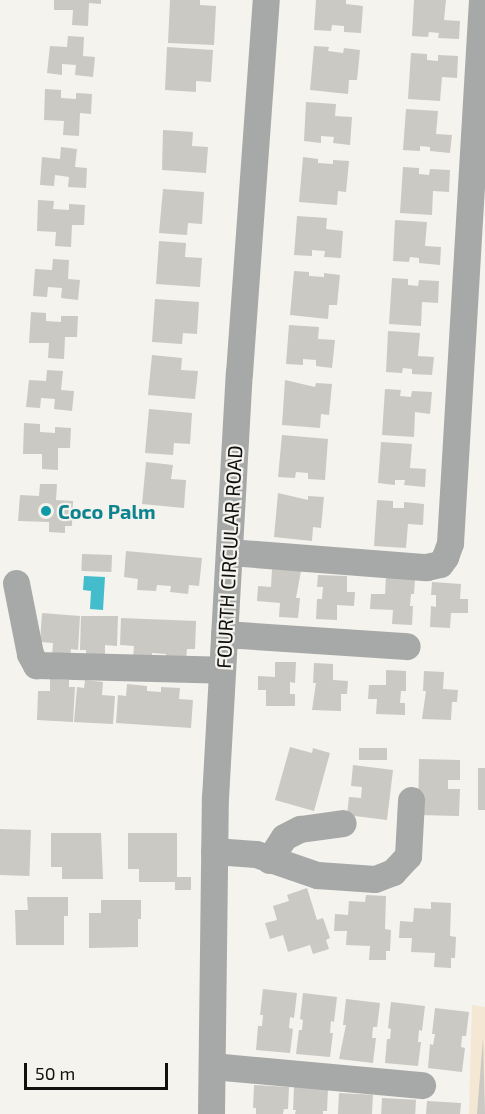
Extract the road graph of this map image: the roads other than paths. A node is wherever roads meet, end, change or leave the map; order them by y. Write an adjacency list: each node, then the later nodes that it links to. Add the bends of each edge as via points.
1 (266, 0): 3 (street, FOURTH CIRCULAR ROAD)
2 (482, 0): 3 (street, via 450,543 445,557 440,564 426,567)
3 (229, 552): 5 (street, FOURTH CIRCULAR ROAD)
4 (15, 583): 7 (street, via 30,654 36,665)
5 (224, 634): 6 (street); 7 (street, FOURTH CIRCULAR ROAD)
6 (407, 646)
7 (222, 670): 10 (street, FOURTH CIRCULAR ROAD)
8 (411, 801): 11 (street, via 408,856 393,872 375,879 327,876)
9 (343, 823): 11 (street, via 300,829 284,837)
10 (214, 851): 11 (street, via 256,854); 12 (street, FOURTH CIRCULAR ROAD)
11 (269, 860)
12 (212, 1066): 13 (street); 14 (street, FOURTH CIRCULAR ROAD)
13 (422, 1085)
14 (211, 1114)

